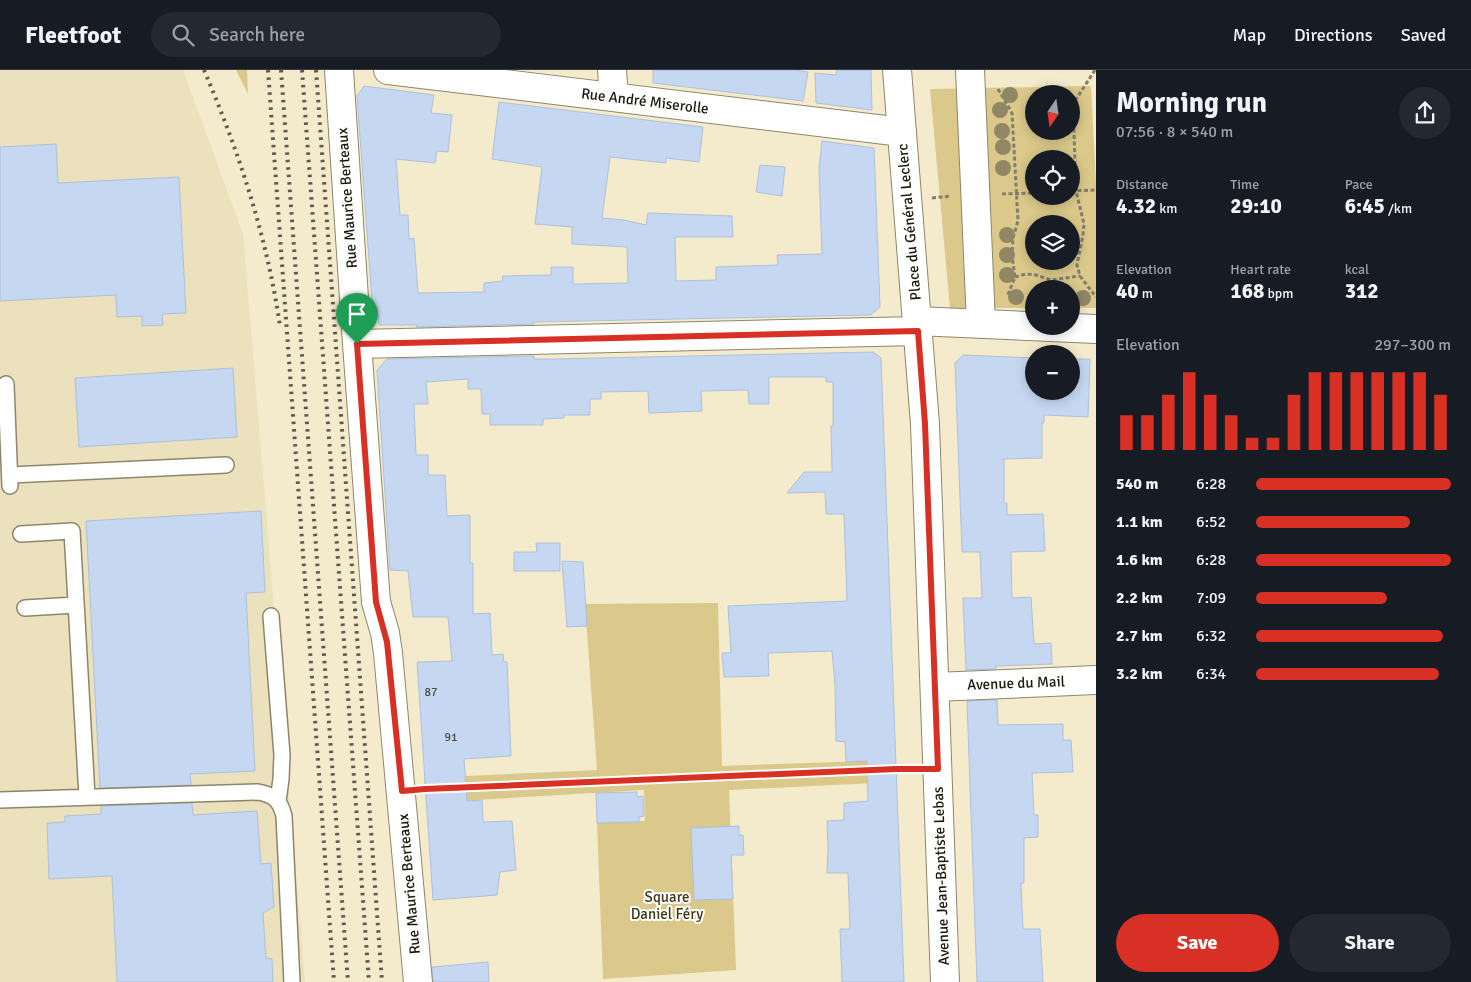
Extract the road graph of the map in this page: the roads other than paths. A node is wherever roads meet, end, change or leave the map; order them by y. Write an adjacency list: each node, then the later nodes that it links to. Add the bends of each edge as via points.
1 (339, 70): 12 (street, Rue Maurice Berteaux)
2 (388, 70): 7 (street, Rue André Miserolle)
3 (612, 70): 7 (street)
4 (897, 70): 5 (street, Place du Général Leclerc); 8 (street, Place du Général Leclerc)
5 (908, 70)
6 (970, 70): 9 (street)
7 (614, 97): 8 (street, Rue André Miserolle)
8 (902, 132): 10 (street, Place du Général Leclerc)
9 (988, 324): 10 (street, Place du Général Leclerc); 11 (street, Place du Général Leclerc)
10 (918, 326): 12 (street); 21 (street, Avenue Jean-Baptiste Lebas)
11 (1096, 329)
12 (357, 344): 26 (street, Rue Maurice Berteaux, via 376,602 387,642)
13 (6, 384): 15 (lane)
14 (226, 465): 15 (lane)
15 (10, 483)
16 (21, 534): 17 (lane, via 72,531)
17 (76, 605): 18 (lane); 22 (lane)
18 (25, 608)
19 (271, 616): 24 (lane, via 282,755)
20 (1096, 680): 21 (street, Avenue du Mail)
21 (935, 687): 27 (street, Avenue Jean-Baptiste Lebas)
22 (87, 797): 23 (lane); 24 (lane, via 258,792)
23 (0, 800)
24 (278, 801): 25 (lane, via 284,816)
25 (292, 982)
26 (418, 982)
27 (945, 982)

